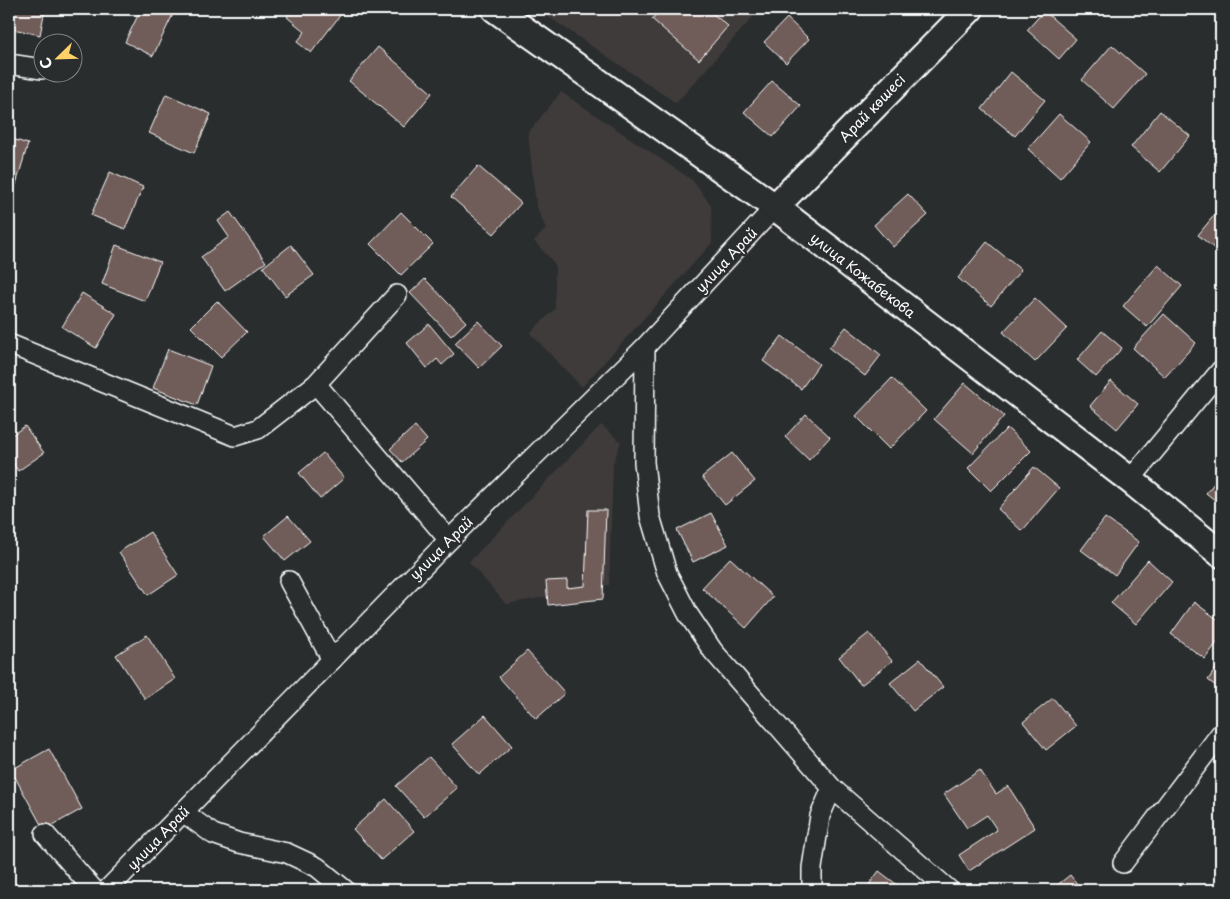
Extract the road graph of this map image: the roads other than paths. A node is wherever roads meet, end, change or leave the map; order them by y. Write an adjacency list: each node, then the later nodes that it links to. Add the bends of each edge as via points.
1 (495, 9): 5 (main road, улица Кожабекова)
2 (970, 9): 5 (main road, Арай көшесі)
3 (9, 64): 4 (street)
4 (32, 68)
5 (775, 207): 8 (street, улица Арай); 11 (main road, улица Кожабекова)
6 (397, 295): 10 (street)
7 (9, 344): 10 (street, via 235,436 258,429)
8 (645, 346): 12 (street, улица Арай); 17 (street, via 644,462 650,516 667,573 688,614 713,651)
9 (1221, 370): 11 (street)
10 (316, 384): 12 (street)
11 (1130, 480): 13 (main road, улица Кожабекова)
12 (449, 540): 15 (street, улица Арай)
13 (1221, 554)
14 (289, 581): 15 (street)
15 (332, 660): 18 (street, улица Арай)
16 (1221, 734): 20 (street)
17 (832, 788): 24 (street, via 820,816); 25 (street)
18 (183, 812): 22 (street, улица Арай); 23 (street, via 213,834 287,853 317,867)
19 (45, 834): 21 (street)
20 (1123, 863)
21 (94, 890)
22 (107, 890)
23 (344, 890)
24 (812, 890)
25 (949, 890)

